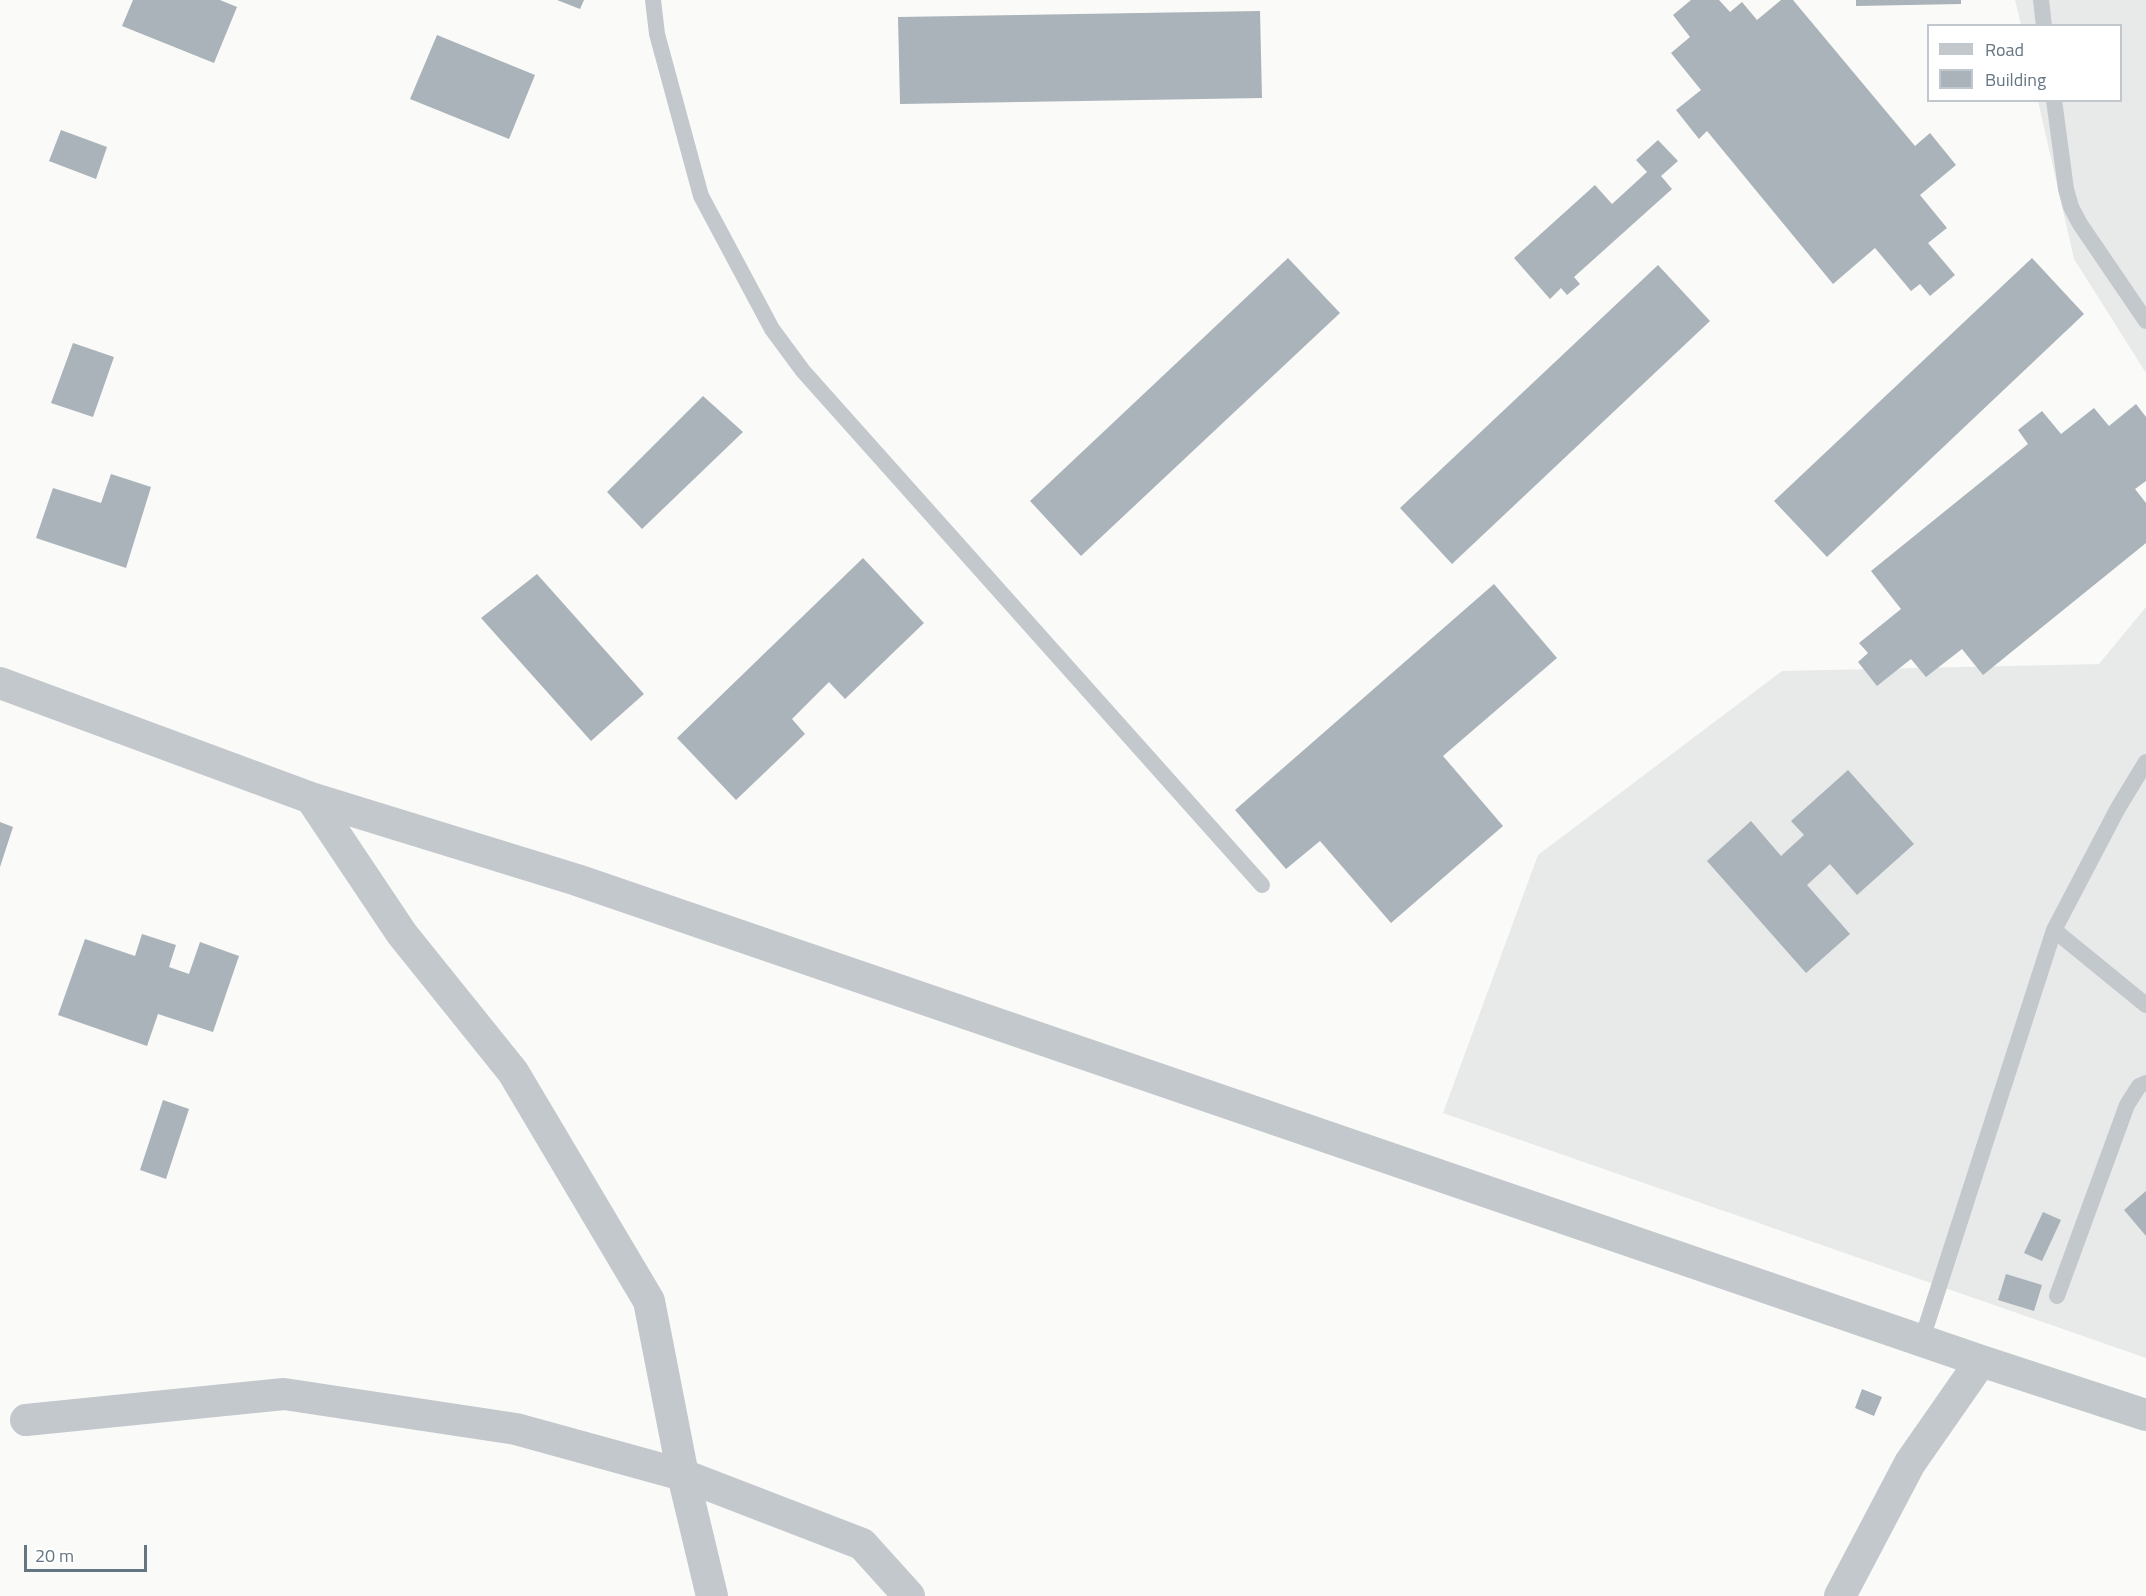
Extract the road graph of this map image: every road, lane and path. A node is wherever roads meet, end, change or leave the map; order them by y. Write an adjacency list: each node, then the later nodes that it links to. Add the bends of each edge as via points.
1 (654, 0): 9 (lane, via 657,34 701,196 772,329 811,380)
2 (2041, 0): 3 (lane)
3 (2044, 24)
4 (2054, 102): 5 (lane, via 2071,207)
5 (2146, 321)
6 (0, 683): 8 (street)
7 (2146, 762): 10 (lane)
8 (311, 798): 14 (street, via 577,880); 18 (street, via 402,934 513,1072 649,1301)
9 (1262, 885)
10 (2054, 930): 11 (lane); 14 (lane)
11 (2146, 1005)
12 (2146, 1083): 13 (lane, via 2139,1086 2127,1105)
13 (2057, 1296)
14 (1922, 1339): 15 (street)
15 (1981, 1361): 16 (street); 21 (street, via 1910,1463)
16 (2146, 1414)
17 (26, 1420): 18 (street, via 284,1394 516,1429)
18 (683, 1475): 19 (street); 20 (street, via 862,1544)
19 (712, 1596)
20 (909, 1596)
21 (1840, 1596)

